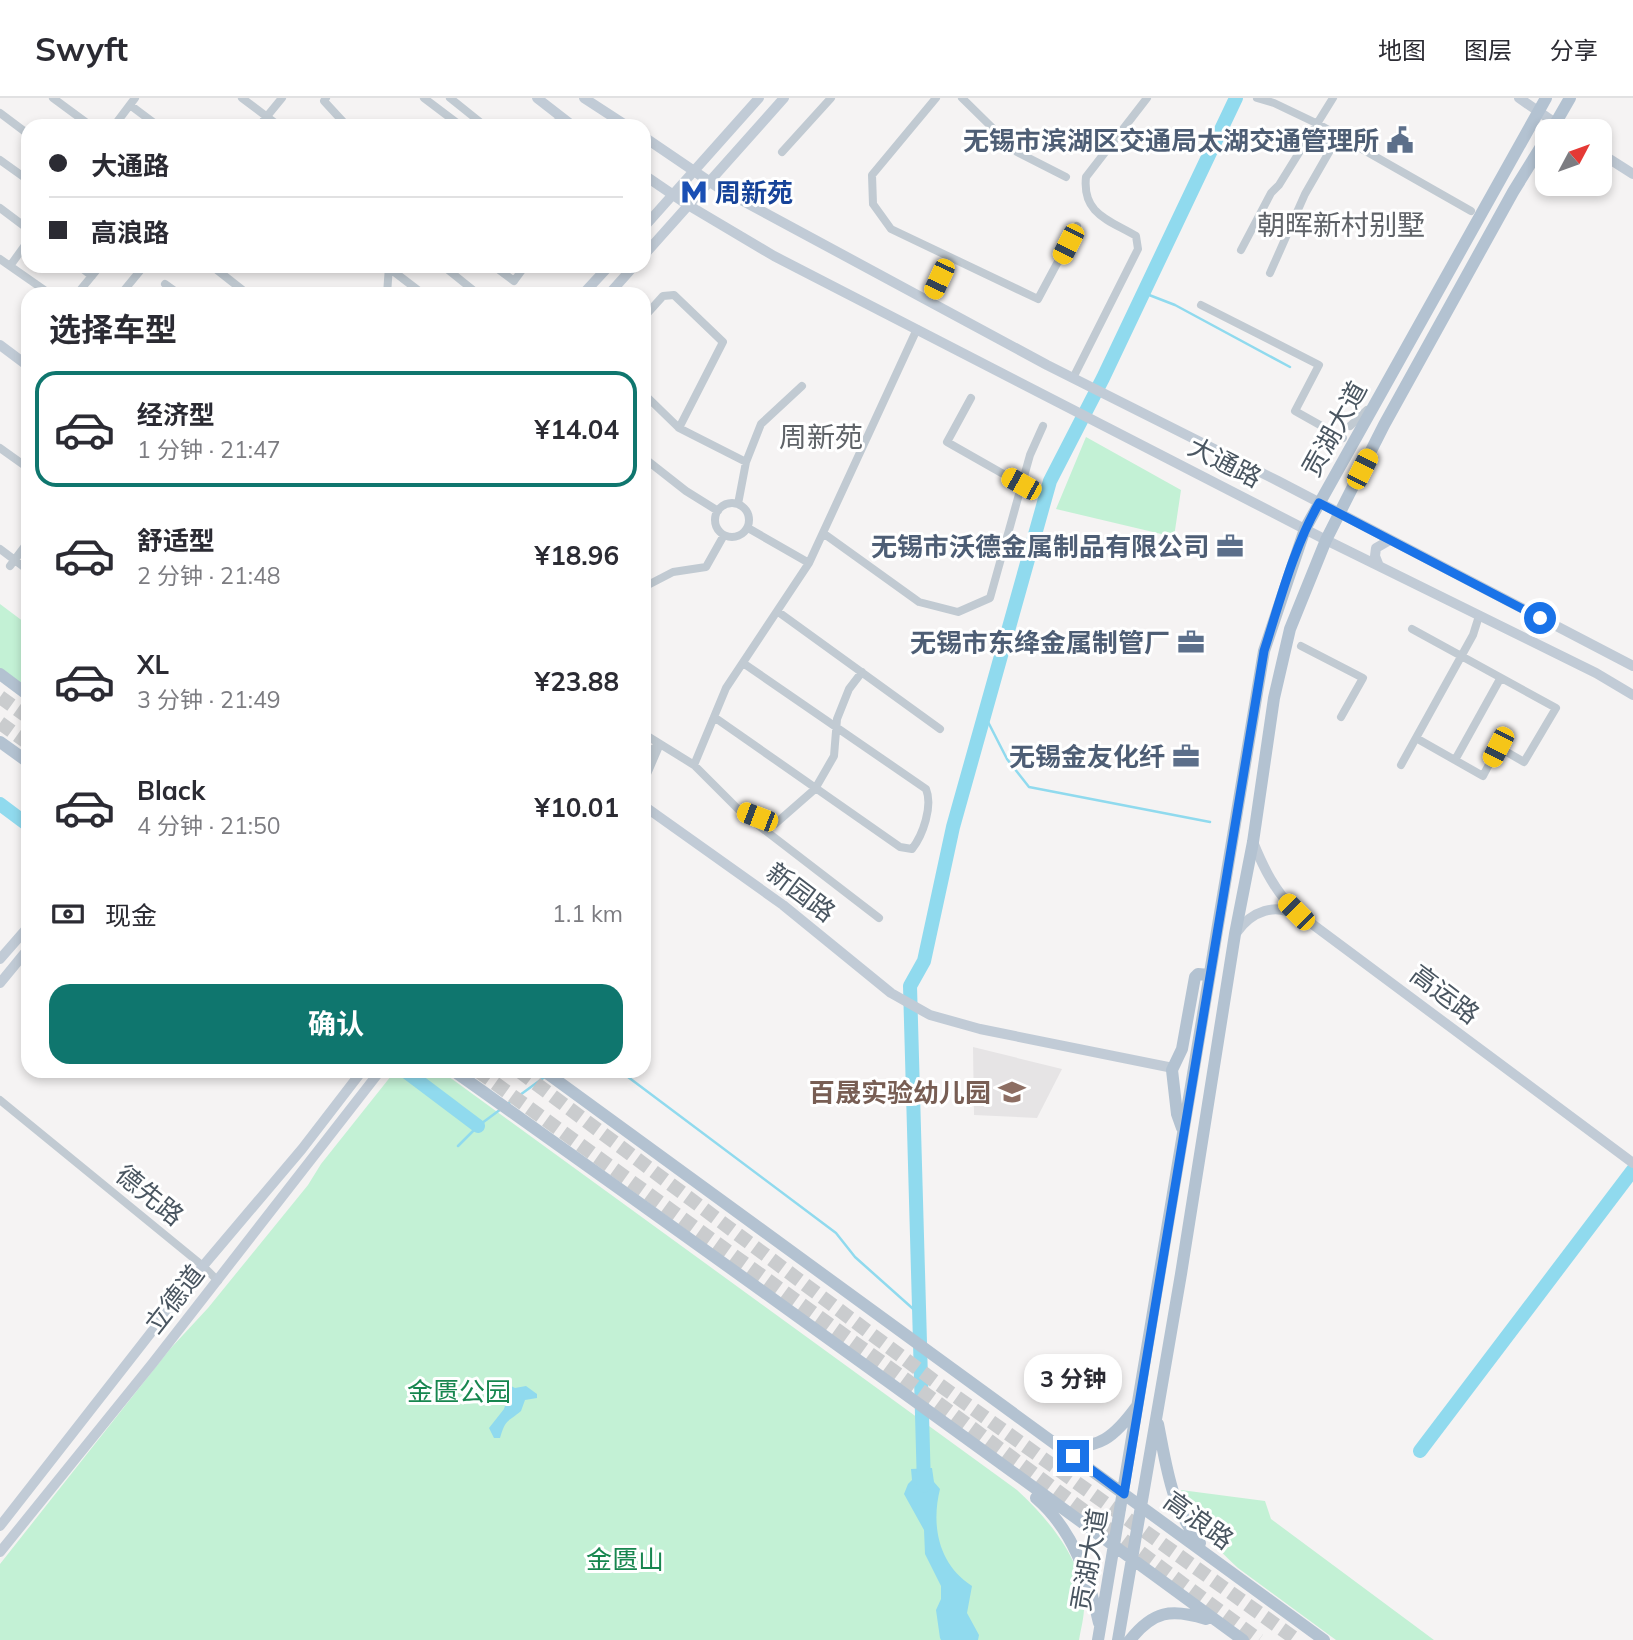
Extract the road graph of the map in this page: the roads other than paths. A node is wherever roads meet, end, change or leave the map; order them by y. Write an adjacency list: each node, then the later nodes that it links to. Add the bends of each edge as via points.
1 (53, 98): 25 (street)
2 (242, 98): 24 (street)
3 (282, 98): 24 (street)
4 (326, 98): 30 (street)
5 (424, 98): 31 (street)
6 (450, 98): 32 (street)
7 (537, 98): 33 (street)
8 (584, 98): 34 (street)
9 (759, 98): 45 (street)
10 (784, 98): 50 (street)
11 (831, 98): 41 (street)
12 (936, 98): 61 (street, via 872,175 873,204 891,229)
13 (962, 98): 47 (street, via 1017,152)
14 (1147, 98): 93 (street, via 1086,177 1087,201 1096,212 1136,236 1138,249)
15 (1257, 98): 37 (street)
16 (1333, 98): 37 (street)
17 (1512, 98): 23 (street)
18 (1519, 98): 23 (street)
19 (1546, 98): 23 (main road, 贡湖大道)
20 (1570, 98): 36 (main road, 贡湖大道)
21 (132, 102): 26 (street); 27 (street)
22 (0, 113): 38 (street)
23 (1537, 113): 35 (street); 97 (main road, 贡湖大道)
24 (267, 116): 28 (street); 29 (street)
25 (82, 119)
26 (119, 119)
27 (150, 119)
28 (265, 119)
29 (271, 119)
30 (341, 119)
31 (452, 119)
32 (476, 119)
33 (564, 119)
34 (616, 119)
35 (1543, 119)
36 (1559, 119)
37 (1318, 124): 39 (street); 54 (street)
38 (21, 129)
39 (1312, 134): 59 (street, via 1271,194); 74 (street, via 1332,147)
40 (651, 142): 45 (street)
41 (782, 152)
42 (1535, 158): 110 (main road, 贡湖大道)
43 (0, 160): 46 (street)
44 (1612, 163): 48 (street)
45 (693, 171): 50 (street); 51 (street)
46 (21, 175)
47 (1066, 177)
48 (1633, 177)
49 (651, 180): 51 (street)
50 (709, 182): 52 (street); 86 (street)
51 (673, 195): 52 (street); 55 (street)
52 (688, 205): 58 (street); 89 (street, via 774,256)
53 (0, 208): 56 (street)
54 (1471, 212)
55 (651, 219)
56 (21, 224)
57 (1077, 226): 61 (street, via 1038,299)
58 (651, 247)
59 (1241, 250)
60 (21, 251): 63 (street)
61 (950, 257): 86 (street)
62 (0, 259): 63 (street)
63 (10, 266): 77 (street)
64 (88, 273): 75 (street)
65 (94, 273): 75 (street)
66 (138, 273): 79 (street)
67 (221, 273): 81 (street)
68 (397, 273): 82 (street)
69 (452, 273): 83 (street)
70 (503, 273): 71 (street, via 514,281)
71 (520, 273)
72 (602, 273): 84 (street)
73 (628, 273): 85 (street)
74 (1270, 273)
75 (92, 276): 78 (street)
76 (165, 284): 80 (street)
77 (40, 287)
78 (83, 287)
79 (127, 287)
80 (169, 287)
81 (239, 287)
82 (414, 287)
83 (469, 287)
84 (590, 287)
85 (615, 287)
86 (929, 301): 93 (street)
87 (1201, 305): 101 (street, via 1319,365 1295,411)
88 (651, 309): 100 (street, via 663,296 674,295 723,342)
89 (917, 329): 112 (street, 大通路); 113 (street)
90 (0, 343): 91 (street); 92 (street)
91 (21, 356)
92 (21, 360)
93 (1076, 379): 107 (street, 大通路)
94 (802, 386): 103 (street, via 761,424)
95 (971, 398): 106 (street, via 947,442)
96 (651, 401): 100 (street)
97 (1374, 403): 99 (street); 107 (main road, 贡湖大道)
98 (1043, 426): 106 (street)
99 (1350, 426)
100 (679, 428): 103 (street)
101 (1343, 438)
102 (0, 448): 104 (street)
103 (746, 462): 108 (street)
104 (21, 463)
105 (651, 464): 109 (street)
106 (1021, 484): 113 (street, via 989,598 958,612 919,602)
107 (1319, 503): 110 (street, 大通路); 112 (main road, 贡湖大道)
108 (737, 504): 109 (street, via 726,504); 111 (street, via 747,511)
109 (718, 511): 114 (street, via 715,522)
110 (1339, 513): 115 (main road, 贡湖大道); 116 (street, 大通路)
111 (747, 528): 114 (street, via 739,536); 120 (street)
112 (1305, 529): 115 (street, 大通路); 159 (main road, 贡湖大道, via 1264,651)
113 (823, 533): 120 (street)
114 (724, 535): 123 (street, via 706,567 673,572)
115 (1325, 540): 121 (street, 大通路); 153 (main road, 贡湖大道, via 1290,629 1274,698)
116 (1390, 540): 121 (street, via 1376,548); 130 (street, 大通路)
117 (0, 550): 119 (street)
118 (21, 552): 119 (street)
119 (13, 563): 122 (street)
120 (809, 563): 124 (street)
121 (1379, 566): 125 (street, 大通路)
122 (21, 567)
123 (651, 583)
124 (778, 611): 129 (street); 131 (street)
125 (1479, 616): 128 (street); 135 (street, 大通路)
126 (1412, 629): 128 (street)
127 (1301, 646): 137 (street, via 1363,678)
128 (1461, 657): 133 (street); 141 (street)
129 (743, 663): 136 (street); 138 (street)
130 (1633, 666)
131 (862, 671): 138 (street, via 849,689); 139 (street)
132 (0, 674): 134 (main road)
133 (1500, 679): 146 (street); 146 (street, via 1556,708 1524,762 1498,747 1483,776)
134 (21, 690)
135 (1633, 695)
136 (714, 717): 148 (street); 150 (street)
137 (1341, 717)
138 (836, 729): 150 (street, via 834,755); 150 (street, via 926,789 929,797 921,838 912,849 900,847)
139 (940, 729)
140 (651, 738): 143 (street)
141 (1416, 738): 146 (street); 149 (street)
142 (0, 742): 145 (main road)
143 (660, 744): 144 (street); 147 (street); 148 (street)
144 (651, 751)
145 (21, 757)
146 (1455, 760)
147 (651, 765)
148 (694, 765): 151 (street)
149 (1401, 765)
150 (815, 789): 151 (street, via 775,824)
151 (739, 810): 154 (street)
152 (651, 812): 161 (street, 新园路, via 783,905 890,994 929,1017)
153 (1253, 842): 155 (main road, 贡湖大道); 168 (street, 高运路, via 1272,883 1296,912)
154 (878, 918)
155 (1235, 934): 168 (street, 高运路, via 1256,912 1293,914); 172 (main road, 贡湖大道)
156 (21, 935): 158 (street)
157 (21, 958): 160 (street)
158 (0, 959)
159 (1209, 975): 161 (main road, via 1195,977 1182,1049); 167 (main road, 贡湖大道)
160 (0, 983)
161 (1173, 1069): 167 (main road)
162 (357, 1078): 169 (street, 立德道)
163 (375, 1078): 170 (street, 立德道)
164 (464, 1078): 174 (main road)
165 (554, 1078): 173 (main road, 高浪路)
166 (0, 1103): 169 (street, 德先路)
167 (1183, 1130): 171 (main road, 贡湖大道)
168 (1633, 1165)
169 (202, 1267): 170 (street, 德先路); 177 (street, 立德道)
170 (218, 1281): 179 (street, 立德道)
171 (1139, 1403): 173 (main road, via 1120,1429 1106,1439 1086,1446); 175 (main road, 贡湖大道)
172 (1157, 1417): 176 (main road, 贡湖大道); 181 (main road, via 1179,1511 1200,1543)
173 (1054, 1442): 175 (main road, 高浪路)
174 (1006, 1467): 178 (main road); 183 (main road, via 1064,1530 1085,1573)
175 (1124, 1494): 176 (main road, 高浪路); 178 (main road, 贡湖大道)
176 (1141, 1506): 180 (main road, 贡湖大道); 181 (main road, 高浪路)
177 (0, 1526)
178 (1115, 1549): 180 (main road); 183 (main road, 贡湖大道)
179 (0, 1552)
180 (1132, 1561): 182 (main road); 184 (main road, 贡湖大道)
181 (1223, 1566): 187 (main road, 高浪路)
182 (1223, 1626): 185 (main road, via 1174,1611 1150,1620); 186 (main road)
183 (1099, 1635)
184 (1118, 1640)
185 (1130, 1640)
186 (1242, 1640)
187 (1324, 1640)

